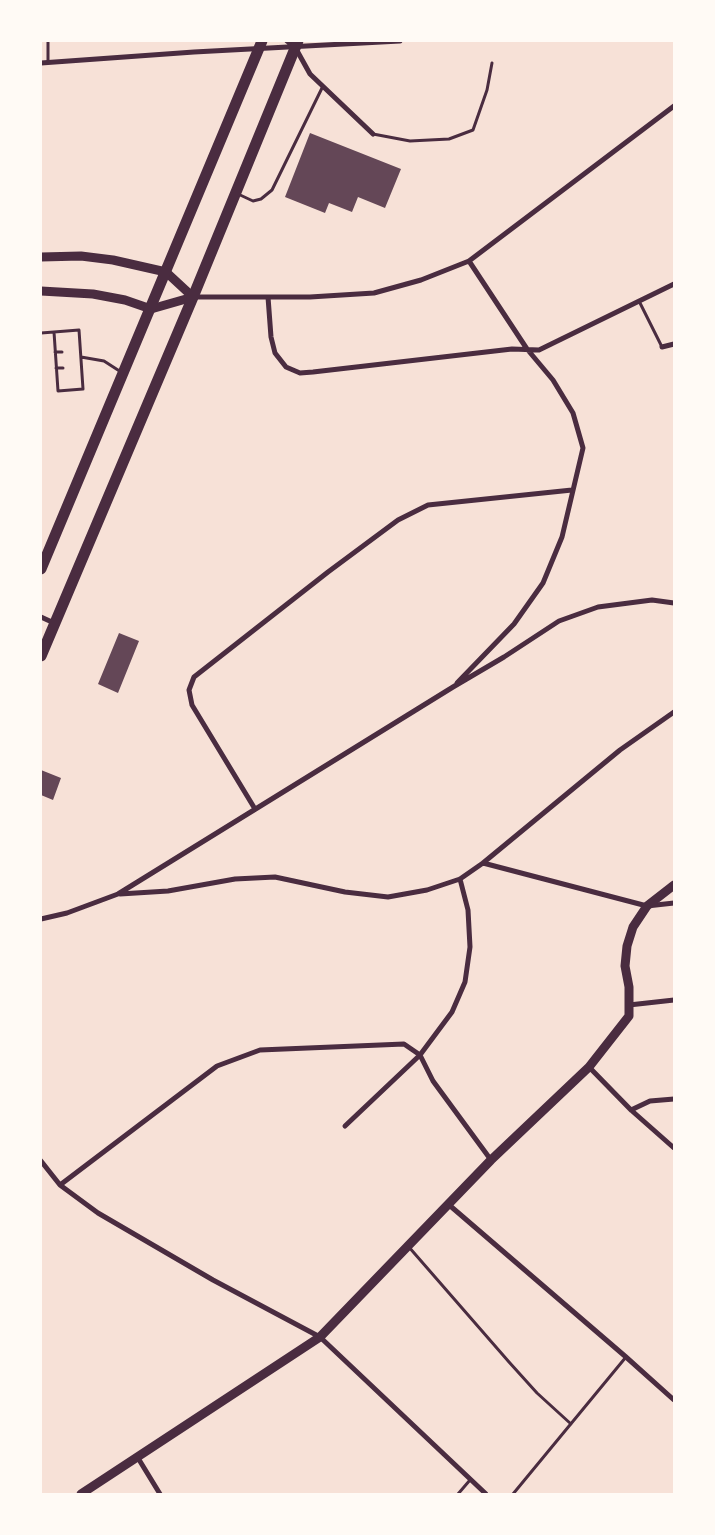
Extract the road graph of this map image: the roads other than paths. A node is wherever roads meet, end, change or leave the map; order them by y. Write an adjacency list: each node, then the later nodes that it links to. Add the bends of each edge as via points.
1 (48, 41): 5 (lane)
2 (400, 41): 3 (street)
3 (293, 43): 4 (street); 8 (street, via 310,74); 11 (main road)
4 (260, 45): 5 (street); 14 (main road)
5 (48, 62): 6 (street)
6 (41, 63)
7 (492, 63): 10 (lane, via 487,90 473,130 448,139 410,141)
8 (323, 86): 10 (street); 11 (lane, via 272,190 253,201)
9 (674, 106): 13 (street)
10 (373, 134)
11 (235, 193): 18 (main road)
12 (41, 257): 14 (street, via 81,256)
13 (468, 261): 17 (street, via 421,280 374,293); 25 (street)
14 (166, 272): 18 (street); 20 (main road)
15 (674, 284): 19 (street)
16 (41, 291): 20 (street, via 93,294)
17 (268, 296): 18 (street); 25 (street, via 275,353 286,367 300,373 512,349)
18 (193, 297): 20 (street); 40 (main road)
19 (639, 301): 24 (lane); 25 (street, via 539,350)
20 (151, 309): 35 (main road)
21 (54, 332): 22 (lane); 27 (lane, via 79,330); 28 (lane)
22 (41, 333)
23 (674, 344): 24 (street)
24 (662, 348)
25 (527, 350): 36 (street, via 553,380 573,413 583,448)
26 (76, 351): 27 (lane)
27 (80, 351): 30 (lane)
28 (55, 352): 29 (lane); 33 (lane)
29 (62, 352)
30 (81, 357): 31 (lane); 35 (lane, via 104,361)
31 (82, 366): 32 (lane); 33 (lane, via 83,389 58,391)
32 (77, 367)
33 (56, 368): 34 (lane)
34 (63, 368)
35 (124, 373): 37 (main road)
36 (572, 490): 42 (street, via 562,537 544,583 514,624); 44 (street, via 428,506 398,520 194,677 189,690 192,705)
37 (41, 569)
38 (674, 603): 42 (street, via 652,600 598,607 559,621)
39 (41, 617): 40 (street)
40 (55, 624): 41 (main road)
41 (41, 656)
42 (453, 686): 44 (street)
43 (674, 712): 45 (street, via 620,750)
44 (255, 809): 48 (street)
45 (482, 863): 46 (street); 50 (street)
46 (460, 879): 48 (street, via 427,890 388,897 345,892 275,877); 54 (street, via 468,910 470,947 465,982 452,1012)
47 (674, 885): 50 (street)
48 (118, 894): 51 (street)
49 (674, 903): 50 (street)
50 (647, 906): 53 (street, via 633,927 627,946 625,966)
51 (41, 919)
52 (674, 1000): 53 (street)
53 (629, 1005): 55 (street, via 629,1016)
54 (420, 1055): 58 (street); 60 (street, via 433,1081); 62 (street, via 404,1044 260,1050 218,1066)
55 (590, 1067): 57 (street); 60 (street)
56 (674, 1099): 57 (street, via 650,1101)
57 (631, 1110): 59 (street)
58 (345, 1126)
59 (674, 1148)
60 (490, 1160): 63 (street)
61 (41, 1161): 62 (street)
62 (60, 1185): 65 (street, via 98,1213)
63 (448, 1204): 64 (street); 66 (street)
64 (408, 1246): 65 (street); 68 (lane, via 509,1362)
65 (320, 1337): 69 (street); 70 (street)
66 (626, 1357): 67 (street); 68 (lane)
67 (674, 1400)
68 (571, 1424): 75 (lane)
69 (138, 1458): 71 (street); 72 (street)
70 (471, 1479): 73 (lane); 74 (street)
71 (81, 1494)
72 (160, 1494)
73 (458, 1494)
74 (486, 1494)
75 (513, 1494)

